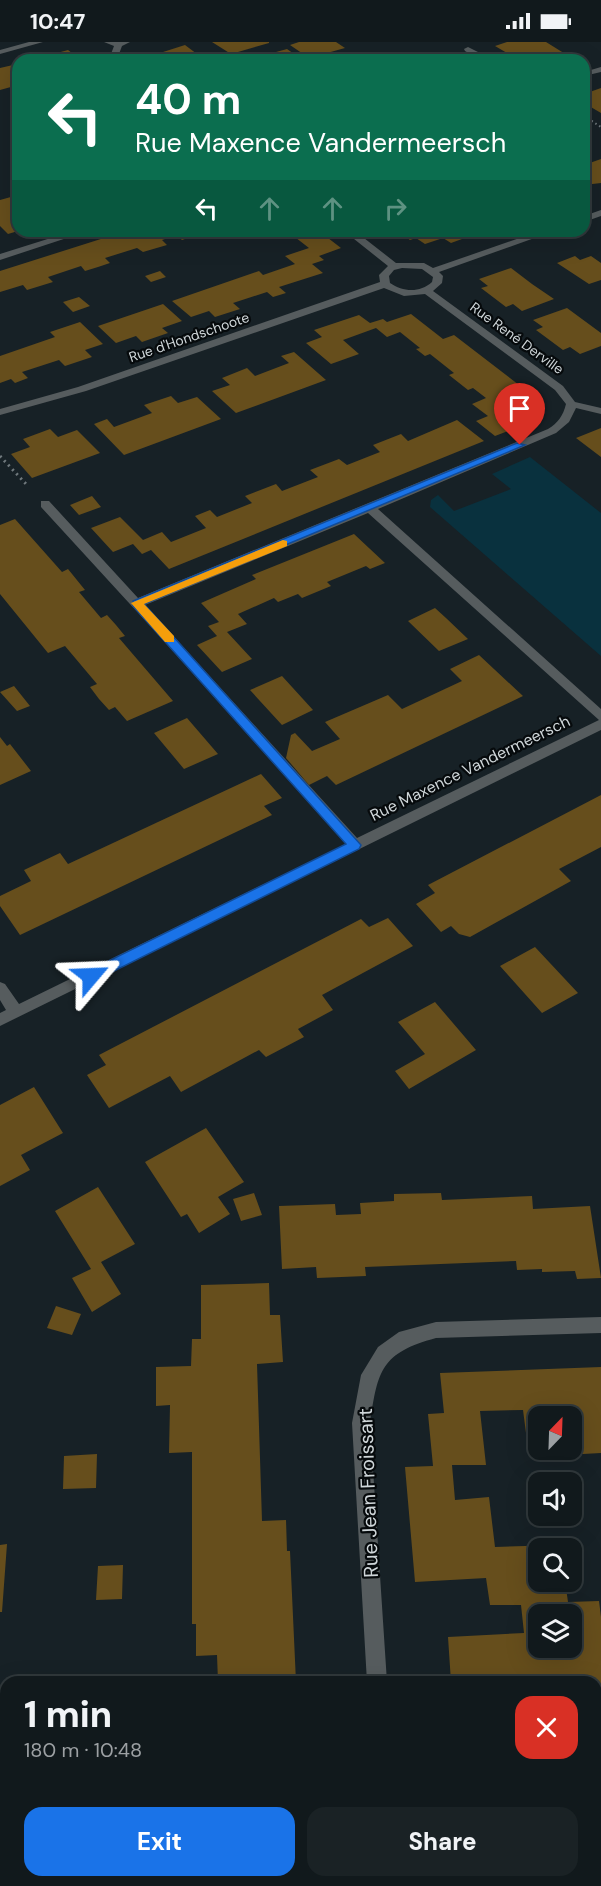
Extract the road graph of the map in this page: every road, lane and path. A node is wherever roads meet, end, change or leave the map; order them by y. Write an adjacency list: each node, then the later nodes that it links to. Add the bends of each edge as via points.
1 (39, 42): 5 (street)
2 (108, 42): 3 (street)
3 (122, 44)
4 (468, 49): 6 (street)
5 (0, 52)
6 (477, 54)
7 (64, 237): 10 (street)
8 (357, 237): 11 (street)
9 (532, 237): 12 (street)
10 (0, 257)
11 (395, 267): 12 (street, via 415,265); 13 (street, via 384,275)
12 (434, 271): 14 (street, via 438,283)
13 (385, 284): 14 (street, via 405,293); 17 (street, Rue d'Hondschoote, via 82,389)
14 (427, 291): 15 (street, Rue René Derville, via 559,388)
15 (571, 404): 16 (street); 20 (street, via 566,420 552,431)
16 (601, 411)
17 (0, 412)
18 (0, 456): 19 (path)
19 (45, 504): 21 (street)
20 (370, 508): 21 (street); 22 (street)
21 (137, 603): 24 (street)
22 (601, 716)
23 (601, 724): 24 (street, Rue Maxence Vandermeersch)
24 (355, 845): 26 (street, Rue Maxence Vandermeersch)
25 (0, 988): 26 (street)
26 (16, 1012): 27 (street, Rue Maxence Vandermeersch)
27 (0, 1020)
28 (601, 1324): 29 (street, Rue Jean Froissart, via 436,1330 405,1338 384,1353 366,1381 361,1423)
29 (377, 1676)

